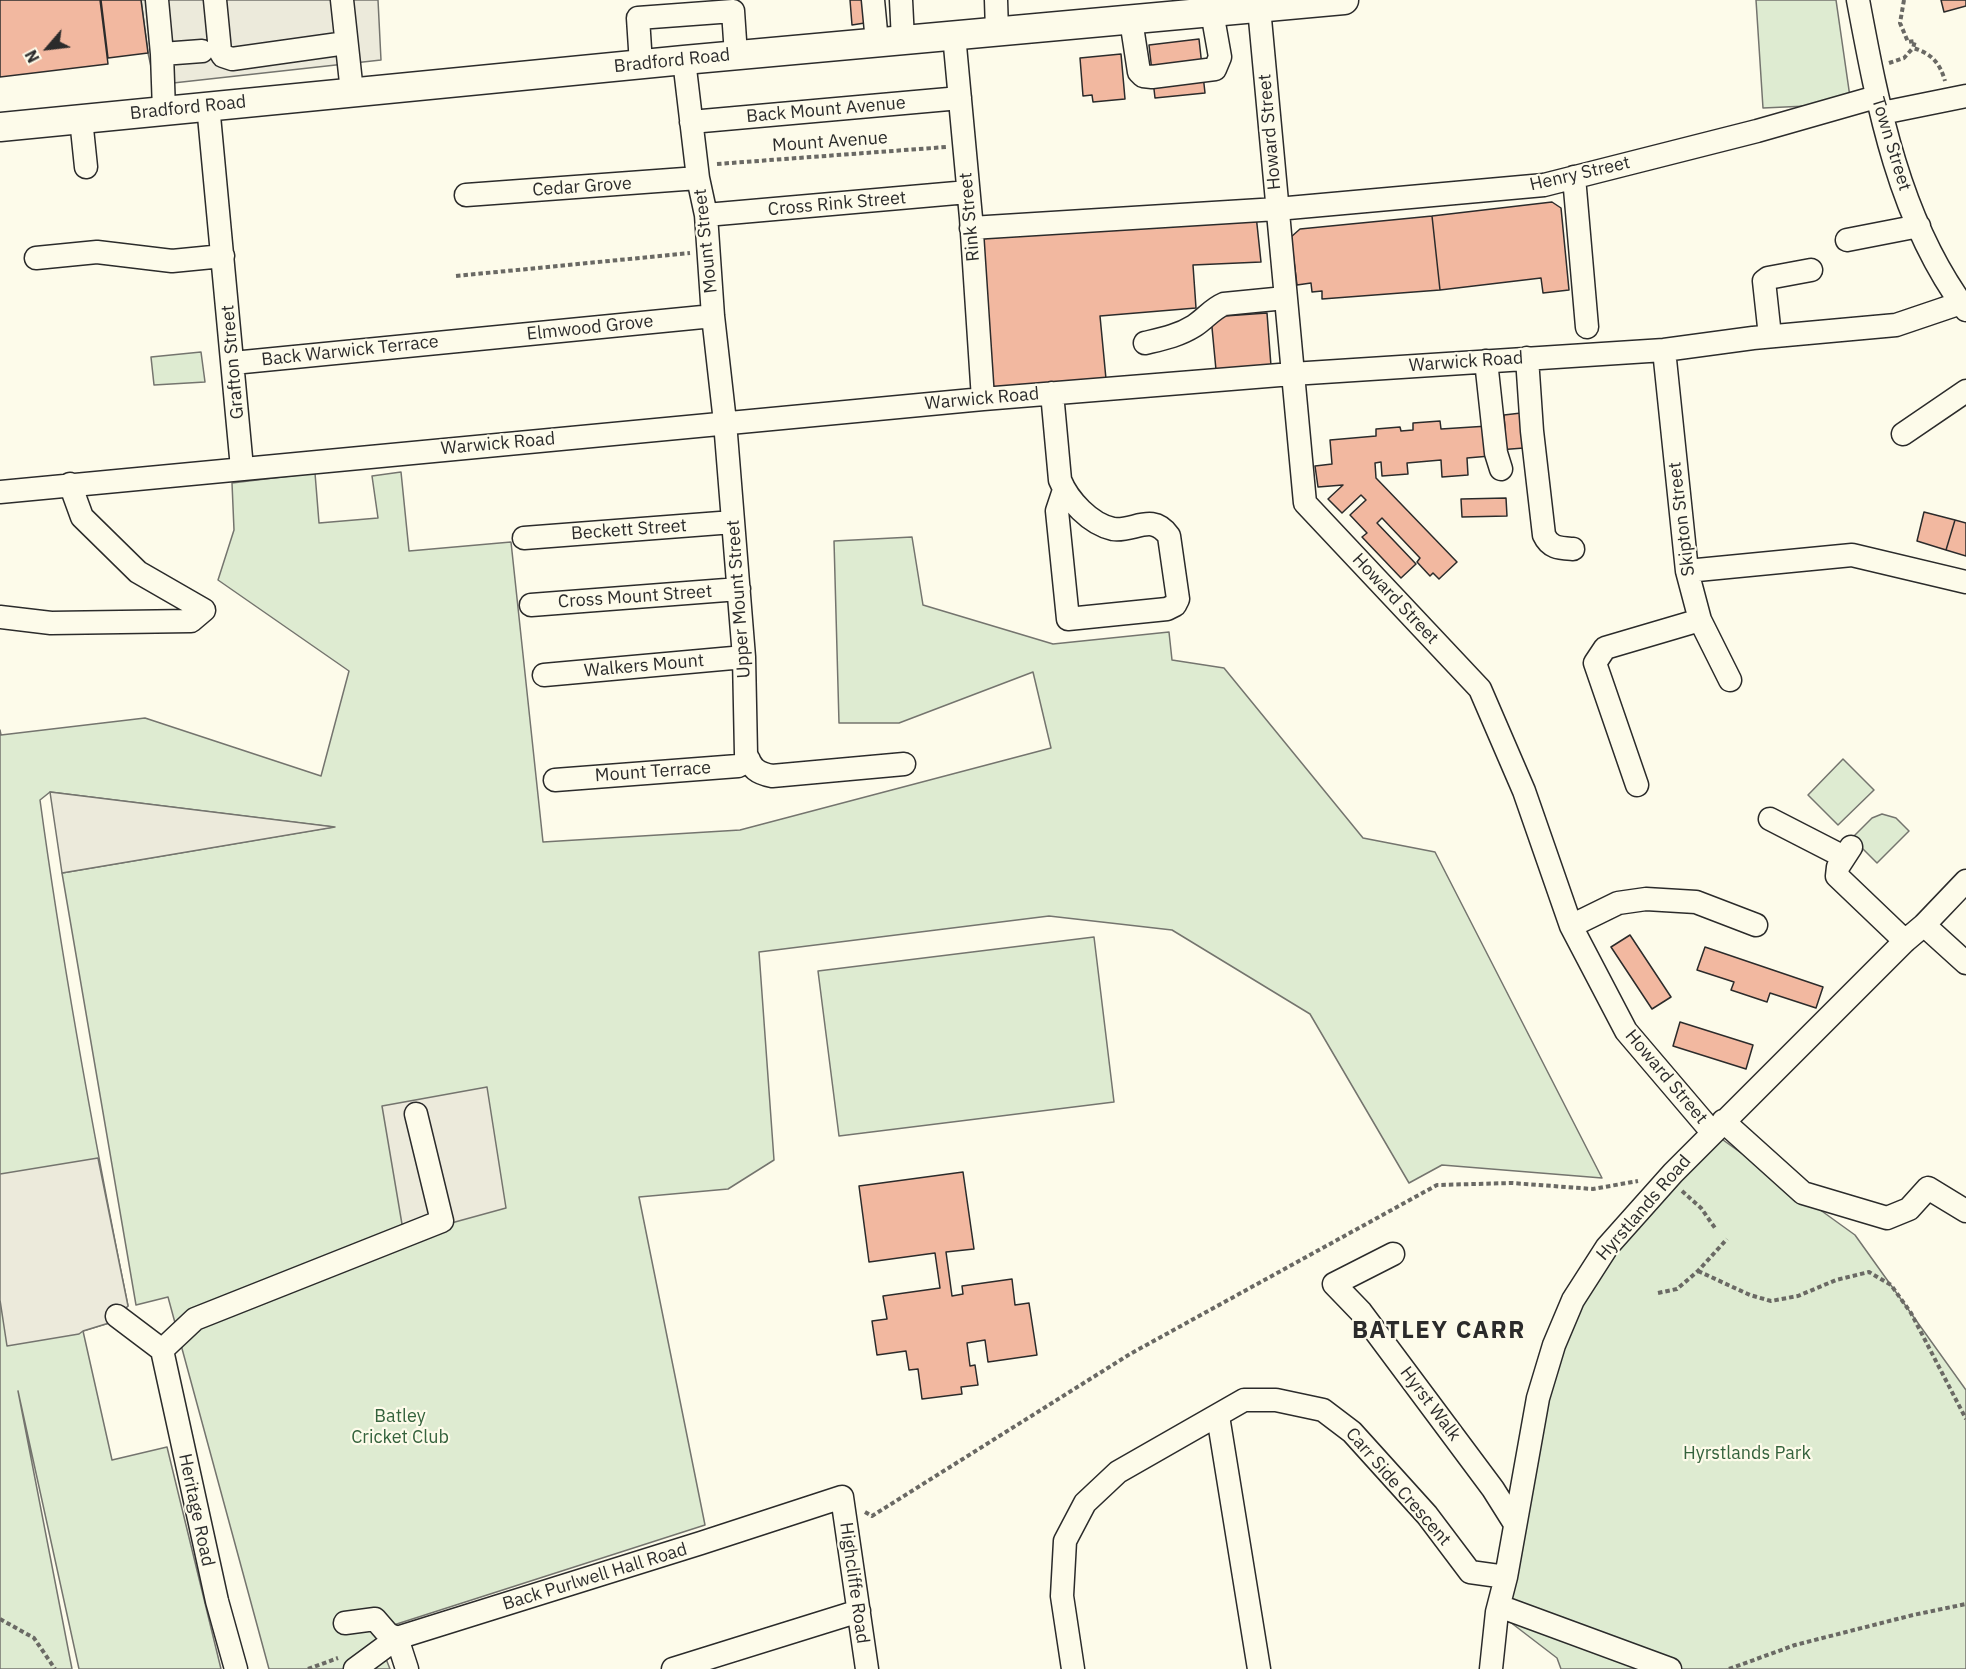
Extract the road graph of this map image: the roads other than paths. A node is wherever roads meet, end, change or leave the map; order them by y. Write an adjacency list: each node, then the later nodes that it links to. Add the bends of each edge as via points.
1 (157, 0): 17 (street)
2 (215, 0): 15 (street, via 219,47 223,56 232,59)
3 (342, 0): 15 (street)
4 (873, 0): 14 (street)
5 (901, 0): 14 (street)
6 (996, 0): 12 (street)
7 (1344, 0): 9 (main road, Bradford Road)
8 (1858, 0): 25 (street, Town Street)
9 (1259, 8): 10 (main road, Bradford Road); 35 (street, Howard Street)
10 (1212, 12): 11 (main road, Bradford Road); 11 (street, via 1220,57 1215,69 1162,76 1143,76 1139,72)
11 (1131, 20): 12 (main road, Bradford Road)
12 (997, 31): 13 (main road, Bradford Road)
13 (954, 35): 14 (main road, Bradford Road); 22 (street, Rink Street)
14 (890, 41): 18 (main road, Bradford Road)
15 (345, 43): 21 (street)
16 (202, 51): 17 (street)
17 (162, 54): 26 (street)
18 (736, 55): 19 (main road, Bradford Road); 20 (street, via 733,11 638,18)
19 (684, 60): 20 (main road, Bradford Road); 28 (street, Mount Street)
20 (641, 64): 21 (main road, Bradford Road)
21 (352, 92): 24 (main road, Bradford Road)
22 (960, 98): 28 (street, Back Mount Avenue); 33 (street, Rink Street)
23 (1957, 98): 25 (street, Henry Street)
24 (208, 105): 26 (main road, Bradford Road); 40 (street, Grafton Street)
25 (1879, 105): 32 (street, Henry Street); 37 (street, Town Street, via 1893,162)
26 (164, 111): 27 (main road, Bradford Road)
27 (81, 119): 29 (main road, Bradford Road); 30 (street)
28 (692, 122): 31 (street, Mount Street)
29 (0, 127)
30 (86, 167)
31 (698, 172): 34 (street, Cedar Grove); 36 (street, Mount Street)
32 (1574, 177): 35 (street, Henry Street, via 1544,185); 46 (street)
33 (968, 192): 36 (street, Cross Rink Street); 38 (street, Rink Street)
34 (466, 195)
35 (1277, 209): 38 (street, Henry Street); 43 (street, Howard Street)
36 (706, 215): 45 (street, Mount Street)
37 (1919, 226): 39 (street); 44 (street, Town Street)
38 (972, 228): 57 (street, Rink Street)
39 (1847, 240)
40 (223, 256): 41 (street, via 172,261 97,252); 53 (street, Grafton Street)
41 (36, 258)
42 (1811, 270): 47 (street, via 1764,281)
43 (1285, 298): 49 (street, via 1224,304 1184,332); 54 (street, Howard Street)
44 (1964, 307): 47 (street, Warwick Road, via 1896,325)
45 (714, 316): 48 (street, Elmwood Grove); 58 (street, Mount Street)
46 (1587, 327)
47 (1770, 336): 50 (street, Warwick Road)
48 (466, 340): 53 (street, Back Warwick Terrace)
49 (1145, 343)
50 (1664, 350): 51 (street, Warwick Road); 68 (street, Skipton Street)
51 (1527, 358): 52 (street, Warwick Road); 67 (street, via 1544,535 1553,547)
52 (1486, 361): 54 (street, Warwick Road); 61 (street)
53 (233, 363): 60 (street, Grafton Street)
54 (1292, 374): 56 (street, Warwick Road); 85 (street, Howard Street, via 1305,503 1480,689 1524,791)
55 (1966, 391): 59 (street)
56 (1052, 393): 57 (street, Warwick Road); 64 (street, via 1059,480)
57 (983, 399): 58 (street, Warwick Road)
58 (725, 422): 60 (street, Warwick Road); 65 (street, Upper Mount Street)
59 (1903, 434)
60 (242, 468): 62 (street, Warwick Road)
61 (1501, 469)
62 (70, 484): 63 (street, Warwick Road); 72 (street, via 82,517 138,572 204,610 191,621 51,623)
63 (0, 492)
64 (1065, 501): 64 (street, via 1090,519 1114,529 1151,523 1164,529 1178,599 1175,605 1068,619)
65 (733, 522): 66 (street, Beckett Street); 70 (street, Upper Mount Street)
66 (524, 538)
67 (1573, 549)
68 (1687, 571): 69 (street, via 1852,555); 73 (street, Skipton Street)
69 (1966, 582)
70 (739, 590): 71 (street, Cross Mount Street); 74 (street, Upper Mount Street)
71 (531, 605)
72 (0, 617)
73 (1700, 620): 76 (street, Skipton Street); 80 (street, via 1605,648 1595,663)
74 (744, 657): 75 (street, Walkers Mount); 77 (street, Upper Mount Street)
75 (544, 675)
76 (1730, 680)
77 (751, 762): 78 (street, Mount Terrace, via 772,776); 79 (street, Mount Terrace, via 738,766)
78 (904, 764)
79 (555, 773)
80 (1637, 785)
81 (1770, 819): 86 (street, via 1848,852 1837,876)
82 (1966, 881): 84 (street, Hyrstlands Road)
83 (1756, 925): 85 (street, via 1696,902 1646,899 1618,903)
84 (1924, 925): 86 (street, Hyrstlands Road); 87 (street)
85 (1571, 926): 89 (street, Howard Street, via 1626,1031)
86 (1905, 941): 89 (street, Hyrstlands Road)
87 (1966, 963)
88 (416, 1114): 93 (street, via 442,1221 195,1319)
89 (1718, 1127): 90 (street, Howard Street, via 1803,1193 1887,1218 1909,1209 1928,1188); 96 (street, Hyrstlands Road, via 1606,1247 1573,1300 1538,1398)
90 (1966, 1211)
91 (1393, 1254): 96 (street, Hyrst Walk, via 1334,1284 1361,1312 1493,1488)
92 (117, 1316): 93 (street)
93 (162, 1350): 102 (street, Heritage Road, via 214,1590)
94 (1218, 1416): 97 (street, Carr Side Crescent, via 1244,1400 1276,1400 1323,1410 1352,1432 1427,1515 1470,1572); 107 (street, Carr Side Crescent, via 1118,1472 1084,1503 1065,1541 1062,1596); 108 (street)
95 (842, 1497): 99 (street, Highcliffe Road); 101 (street, Back Purlwell Hall Road)
96 (1515, 1524): 97 (street, Hyrstlands Road)
97 (1506, 1577): 98 (street, Hyrstlands Road)
98 (1499, 1606): 109 (street, Hyrstlands Road); 110 (street)
99 (859, 1611): 105 (street); 106 (street, Highcliffe Road)
100 (345, 1623): 101 (street, via 375,1619)
101 (397, 1638): 103 (street, Back Purlwell Hall Road); 104 (street)
102 (236, 1669)
103 (355, 1669)
104 (407, 1669)
105 (673, 1669)
106 (867, 1669)
107 (1072, 1669)
108 (1259, 1669)
109 (1491, 1669)
110 (1670, 1669)

